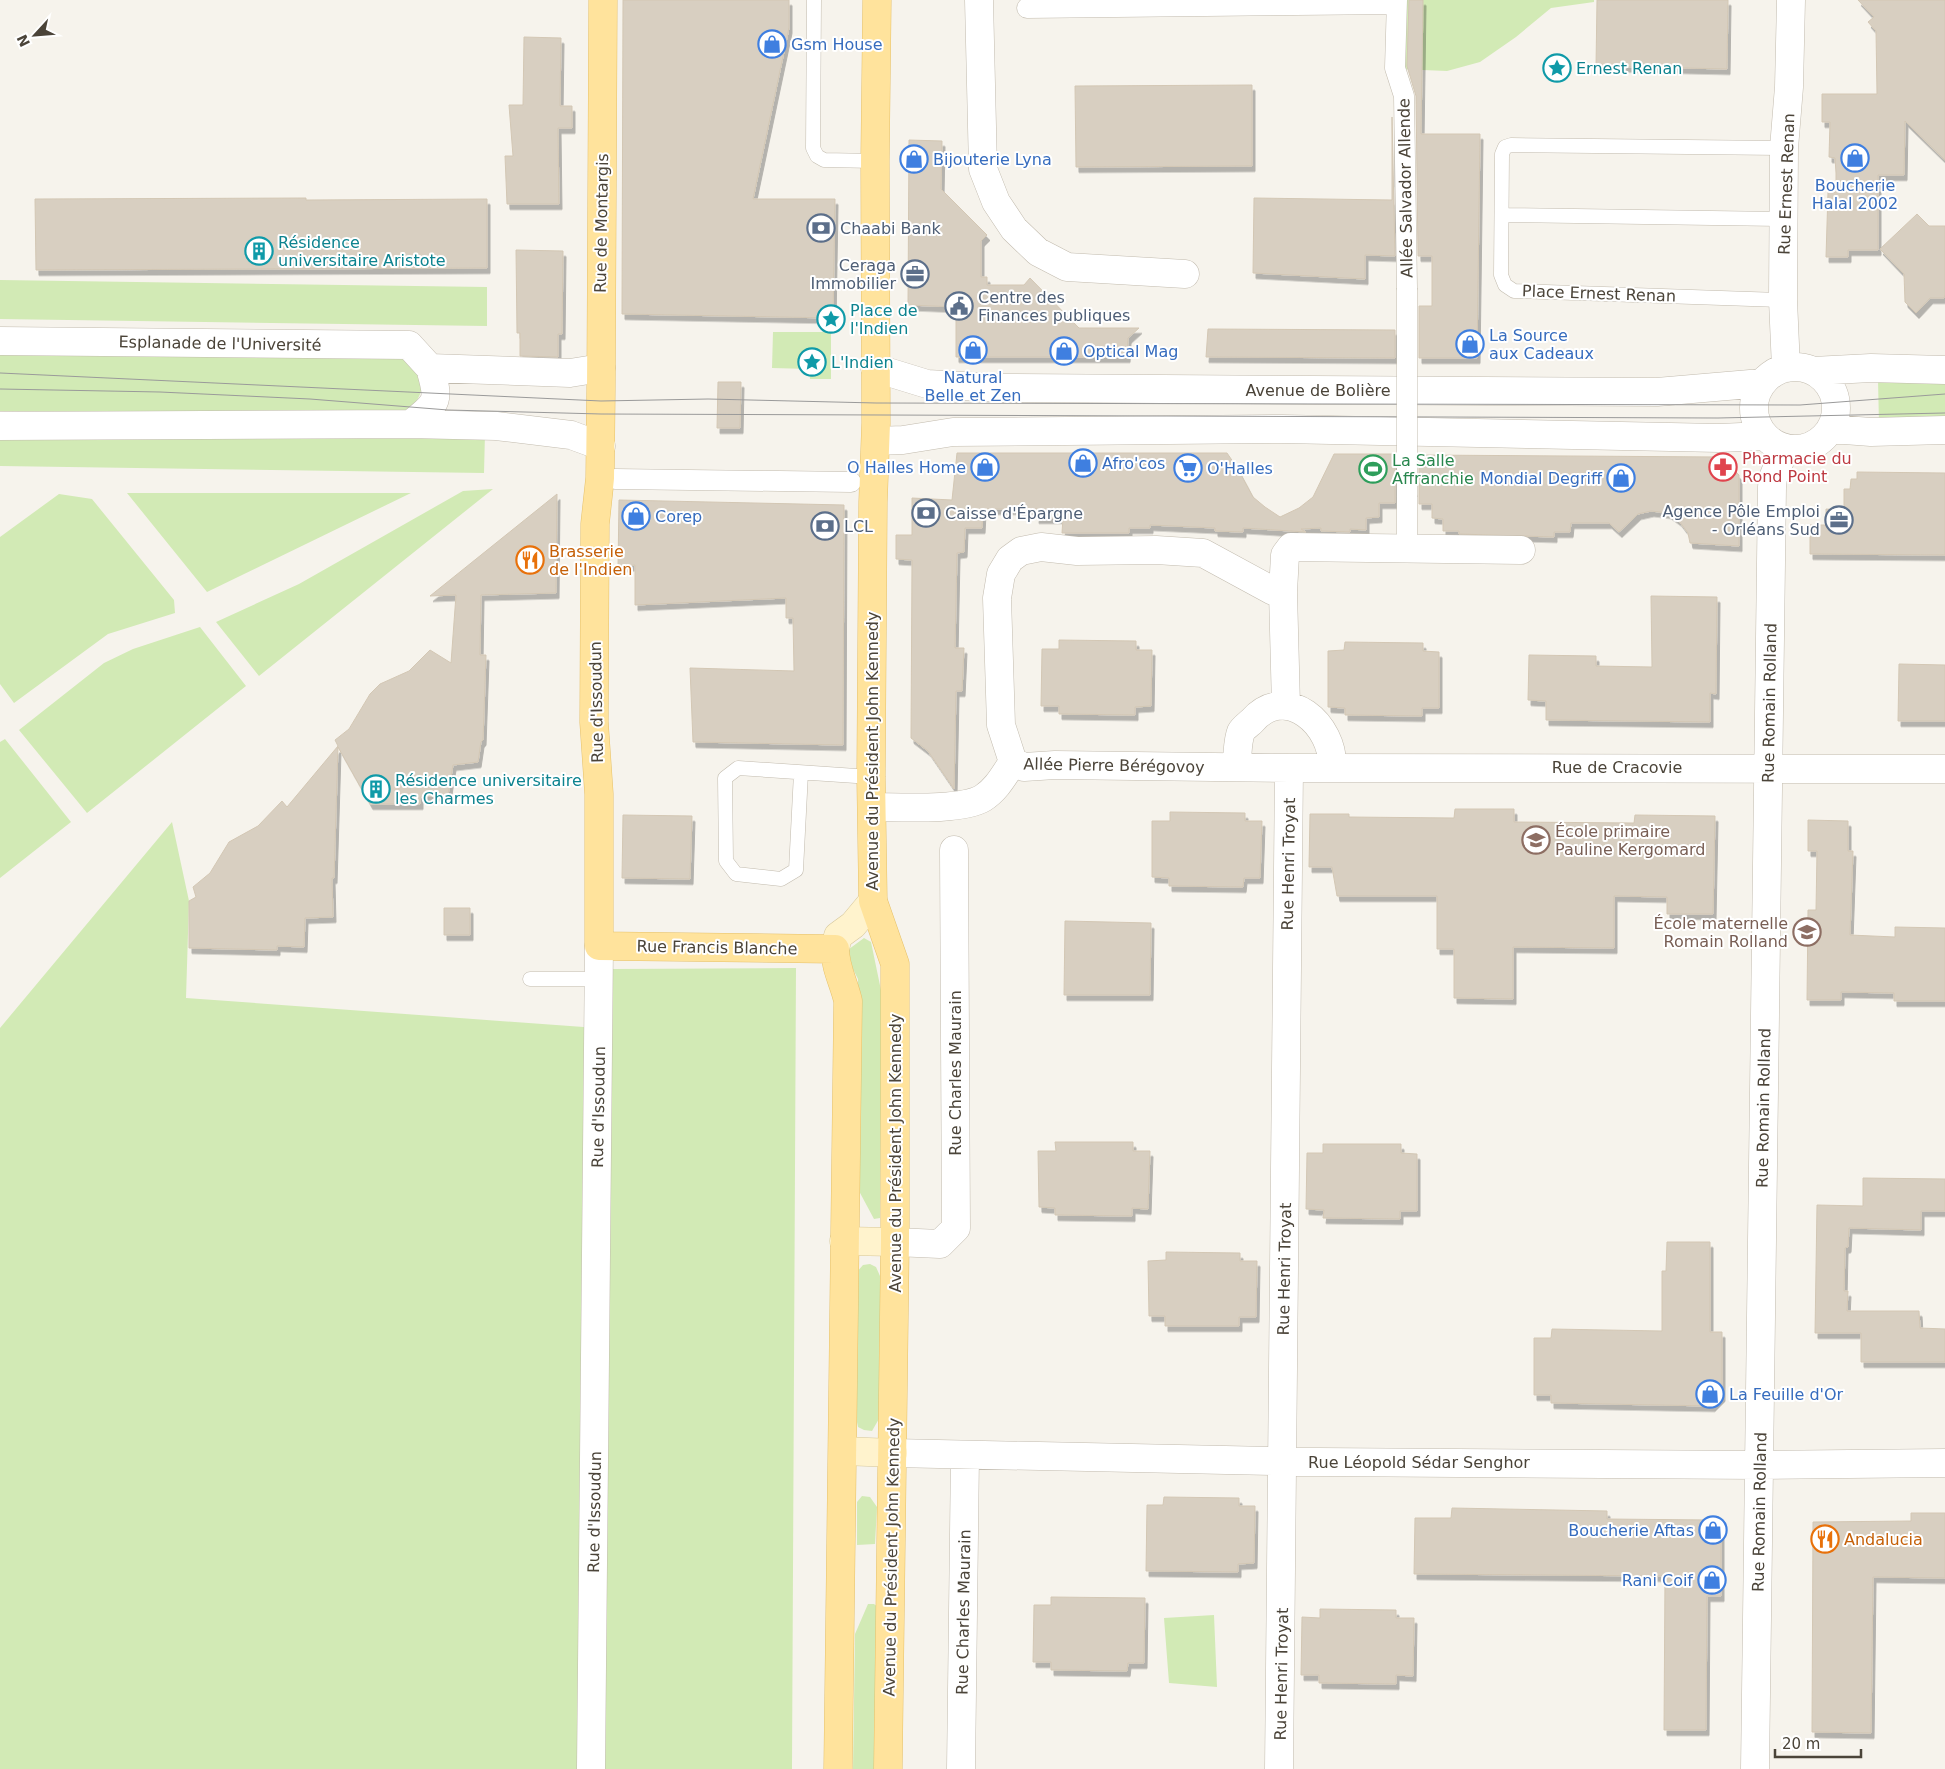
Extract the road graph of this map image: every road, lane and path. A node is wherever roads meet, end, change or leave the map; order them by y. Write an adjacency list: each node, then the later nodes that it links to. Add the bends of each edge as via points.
1 (603, 0): 16 (main road, Rue de Montargis)
2 (814, 0): 9 (lane, via 814,148 817,156 824,160)
3 (877, 0): 9 (main road, Avenue du Président John Kennedy)
4 (979, 0): 12 (street, via 984,169 996,202 1014,229 1038,252 1067,267)
5 (1791, 0): 8 (street, Rue Ernest Renan)
6 (1396, 2): 7 (street); 31 (street, Allée Salvador Allende, bridge, via 1395,68 1404,96)
7 (1027, 8)
8 (1784, 148): 10 (lane, Place Ernest Renan, via 1511,145 1505,147 1502,154); 11 (street, Rue Ernest Renan)
9 (875, 161): 17 (main road, Avenue du Président John Kennedy)
10 (1502, 215): 11 (lane); 13 (lane, Place Ernest Renan, via 1501,275 1505,285 1514,291)
11 (1784, 220): 13 (street, Rue Ernest Renan)
12 (1186, 274)
13 (1783, 300): 18 (street, Rue Ernest Renan)
14 (0, 341): 15 (street, Esplanade de l'Université, via 409,345)
15 (430, 368): 16 (street, via 570,373); 22 (street, Esplanade de l'Université, via 437,393 431,408)
16 (601, 368): 28 (main road, Rue de Montargis)
17 (875, 368): 21 (street, Avenue de Bolière, via 927,384 999,388 1657,392); 26 (main road, Avenue du Président John Kennedy)
18 (1786, 368): 20 (street, via 1800,367); 21 (street, via 1776,371)
19 (1945, 370): 20 (street, via 1871,368)
20 (1813, 371): 24 (street, via 1824,379 1836,402 1836,416)
21 (1762, 383): 27 (street, via 1754,404 1758,426)
22 (412, 424): 23 (street); 28 (street, via 506,427 571,435)
23 (0, 426)
24 (1830, 429): 25 (street, via 1871,432); 27 (street, via 1822,440 1811,446 1798,449)
25 (1945, 430)
26 (876, 441): 27 (street, via 952,432 1273,430 1719,438); 42 (main road, Avenue du Président John Kennedy)
27 (1775, 442): 37 (street, Rue Romain Rolland)
28 (601, 446): 46 (main road, Rue d'Issoudun, via 595,524 594,712 599,794)
29 (615, 480): 30 (street)
30 (851, 482)
31 (1407, 549): 32 (street); 33 (street, via 1291,547 1285,555)
32 (1521, 550)
33 (1283, 592): 34 (street); 35 (street, Allée Pierre Bérégovoy, via 1273,591 1203,554 1041,547 1021,551 1010,559 1001,574 997,598 1001,724)
34 (1286, 706): 36 (street, via 1271,708 1256,716 1241,732); 39 (street, via 1304,712 1318,722 1333,756)
35 (1013, 762): 36 (street, Allée Pierre Bérégovoy, via 1024,767); 43 (street, via 997,786 982,799 955,805)
36 (1236, 767): 38 (street, Allée Pierre Bérégovoy)
37 (1768, 767): 39 (street, Rue de Cracovie); 40 (street, Rue de Cracovie); 57 (street, Rue Romain Rolland)
38 (1289, 768): 39 (street, Rue de Cracovie); 55 (street, Rue Henri Troyat)
39 (1332, 768)
40 (1945, 769)
41 (801, 773): 41 (lane, via 738,768 725,778 726,862 736,874 781,880 796,870); 42 (lane)
42 (871, 777): 43 (main road, Avenue du Président John Kennedy)
43 (872, 807): 45 (main road, Avenue du Président John Kennedy)
44 (954, 850): 51 (street, Rue Charles Maurain, via 956,1228 940,1244)
45 (873, 901): 47 (main road, via 853,925 838,936); 51 (main road, Avenue du Président John Kennedy, via 895,964)
46 (599, 946): 47 (main road, Rue Francis Blanche); 49 (street, Rue d'Issoudun)
47 (834, 949): 50 (main road, via 835,965 848,1001)
48 (530, 979): 49 (lane)
49 (599, 979): 58 (street, Rue d'Issoudun)
50 (844, 1241): 51 (main road); 52 (main road)
51 (895, 1242): 53 (main road, Avenue du Président John Kennedy)
52 (843, 1451): 53 (main road); 59 (main road)
53 (893, 1453): 54 (street, Rue Léopold Sédar Senghor); 60 (main road, Avenue du Président John Kennedy)
54 (965, 1455): 55 (street, Rue Léopold Sédar Senghor); 61 (street, Rue Charles Maurain)
55 (1283, 1461): 57 (street, Rue Léopold Sédar Senghor); 62 (street, Rue Henri Troyat)
56 (1945, 1463): 57 (street, Rue Léopold Sédar Senghor)
57 (1760, 1465): 63 (street, Rue Romain Rolland)
58 (591, 1769)
59 (838, 1769)
60 (888, 1769)
61 (961, 1769)
62 (1279, 1769)
63 (1755, 1769)

